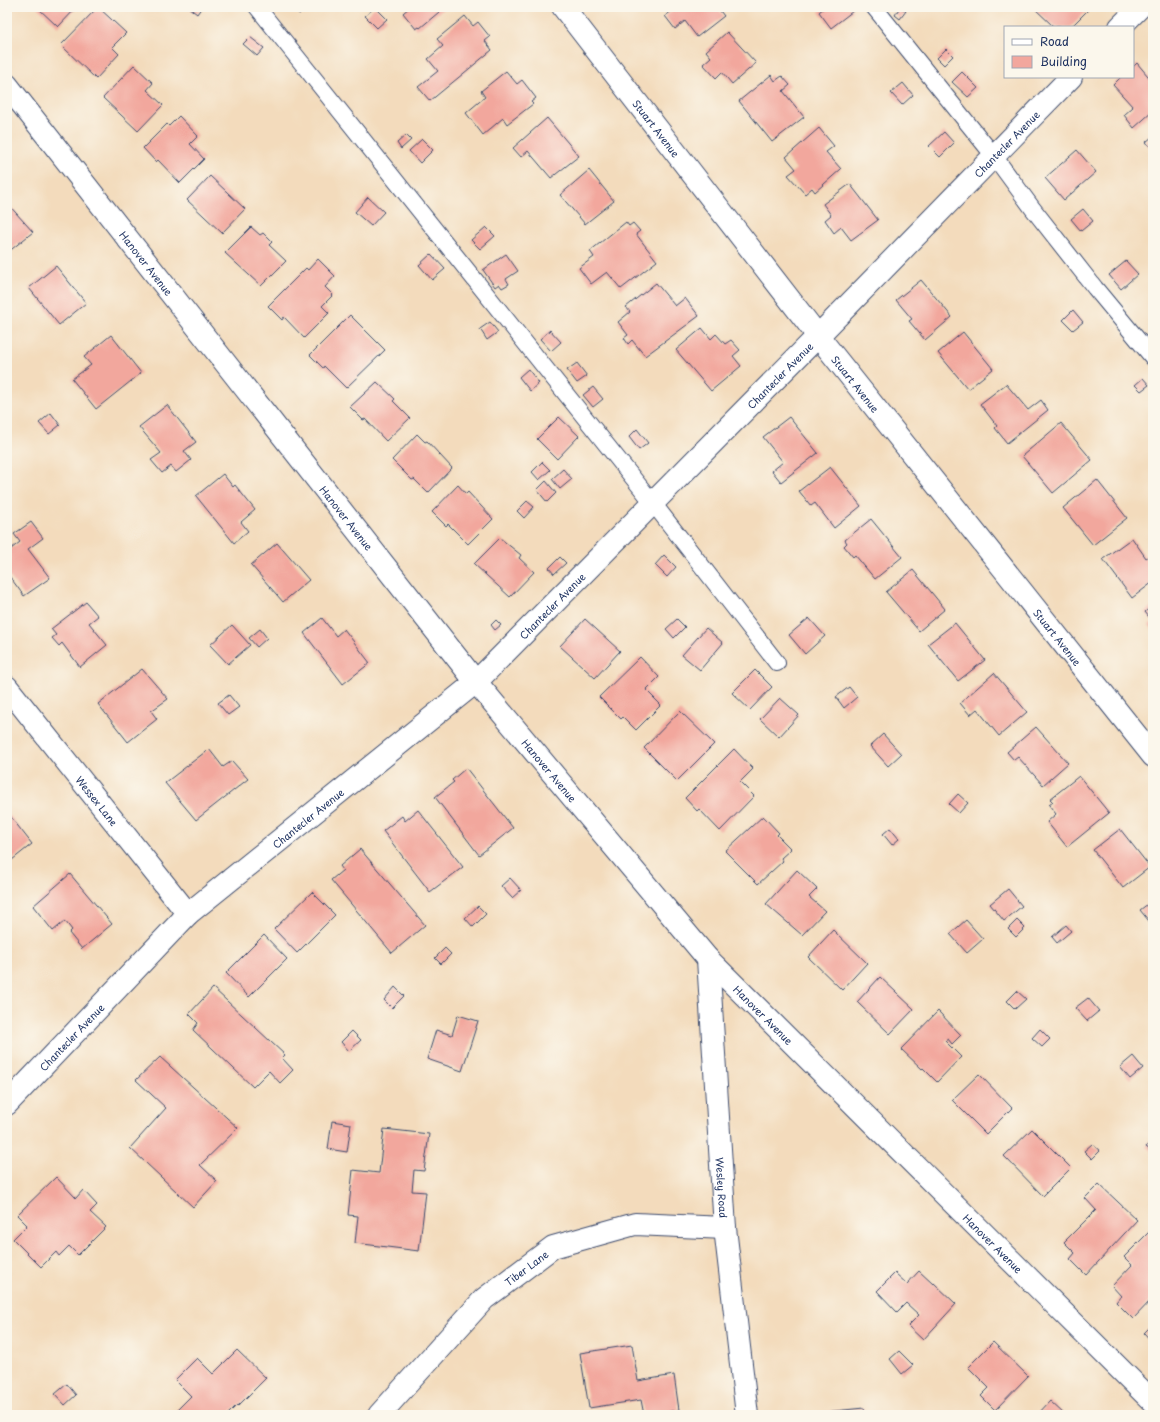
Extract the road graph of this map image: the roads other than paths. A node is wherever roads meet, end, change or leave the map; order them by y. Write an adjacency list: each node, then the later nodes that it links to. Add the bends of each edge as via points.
1 (257, 7): 11 (lane)
2 (563, 7): 9 (street, Stuart Avenue)
3 (874, 7): 8 (lane)
4 (1140, 7): 5 (street)
5 (1121, 26)
6 (1070, 78): 8 (street, Chantecler Avenue)
7 (7, 85): 13 (street, Hanover Avenue)
8 (994, 156): 9 (street, Chantecler Avenue); 10 (lane, via 1042,221)
9 (818, 336): 11 (street, Chantecler Avenue); 15 (street, Stuart Avenue)
10 (1153, 358)
11 (653, 503): 12 (lane); 13 (street, Chantecler Avenue)
12 (777, 663)
13 (476, 682): 16 (street, Chantecler Avenue); 17 (street, Hanover Avenue)
14 (7, 687): 16 (street, Wessex Lane)
15 (1153, 756)
16 (188, 914): 18 (street, Chantecler Avenue)
17 (708, 958): 19 (street, Wesley Road); 20 (street, Hanover Avenue)
18 (7, 1104)
19 (725, 1228): 21 (street, Tiber Lane, via 635,1224 553,1248 484,1299); 22 (street, Wesley Road)
20 (1153, 1402)
21 (379, 1415)
22 (747, 1415)

